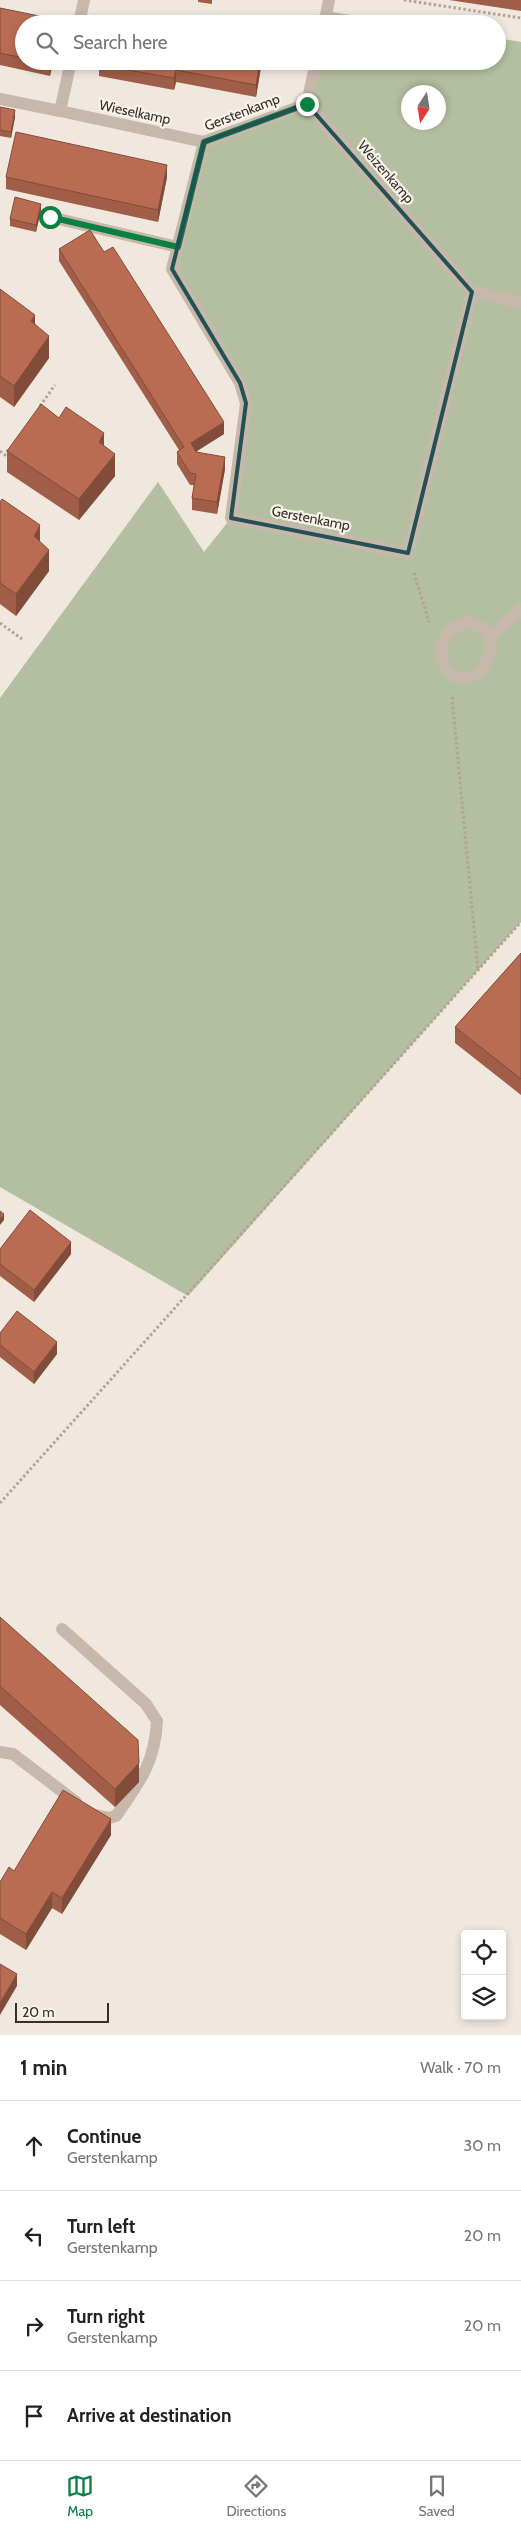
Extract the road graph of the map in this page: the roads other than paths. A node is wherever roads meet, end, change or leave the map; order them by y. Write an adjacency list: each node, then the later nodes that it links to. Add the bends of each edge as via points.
1 (84, 0): 3 (street)
2 (329, 0): 4 (street)
3 (81, 15)
4 (326, 15)
5 (68, 70): 9 (street)
6 (314, 70): 8 (street)
7 (0, 99): 9 (street, Wieselkamp)
8 (307, 104): 10 (street, Gerstenkamp); 13 (street, Weizenkamp)
9 (60, 111): 10 (street, Wieselkamp)
10 (204, 142): 12 (street, Gerstenkamp)
11 (50, 217): 12 (street)
12 (178, 247): 13 (street, Gerstenkamp, via 172,269 240,383 246,403 231,518 408,553)
13 (472, 292): 14 (street)
14 (521, 302)
15 (521, 609): 16 (street)
16 (494, 633): 16 (street, via 485,626 470,622 459,624 447,632 440,659 458,678 472,678 484,673 497,653 498,642)
17 (62, 1629): 18 (street, via 146,1704 154,1715 157,1721 155,1749 142,1780 116,1816 100,1818 13,1754)
18 (0, 1752)

